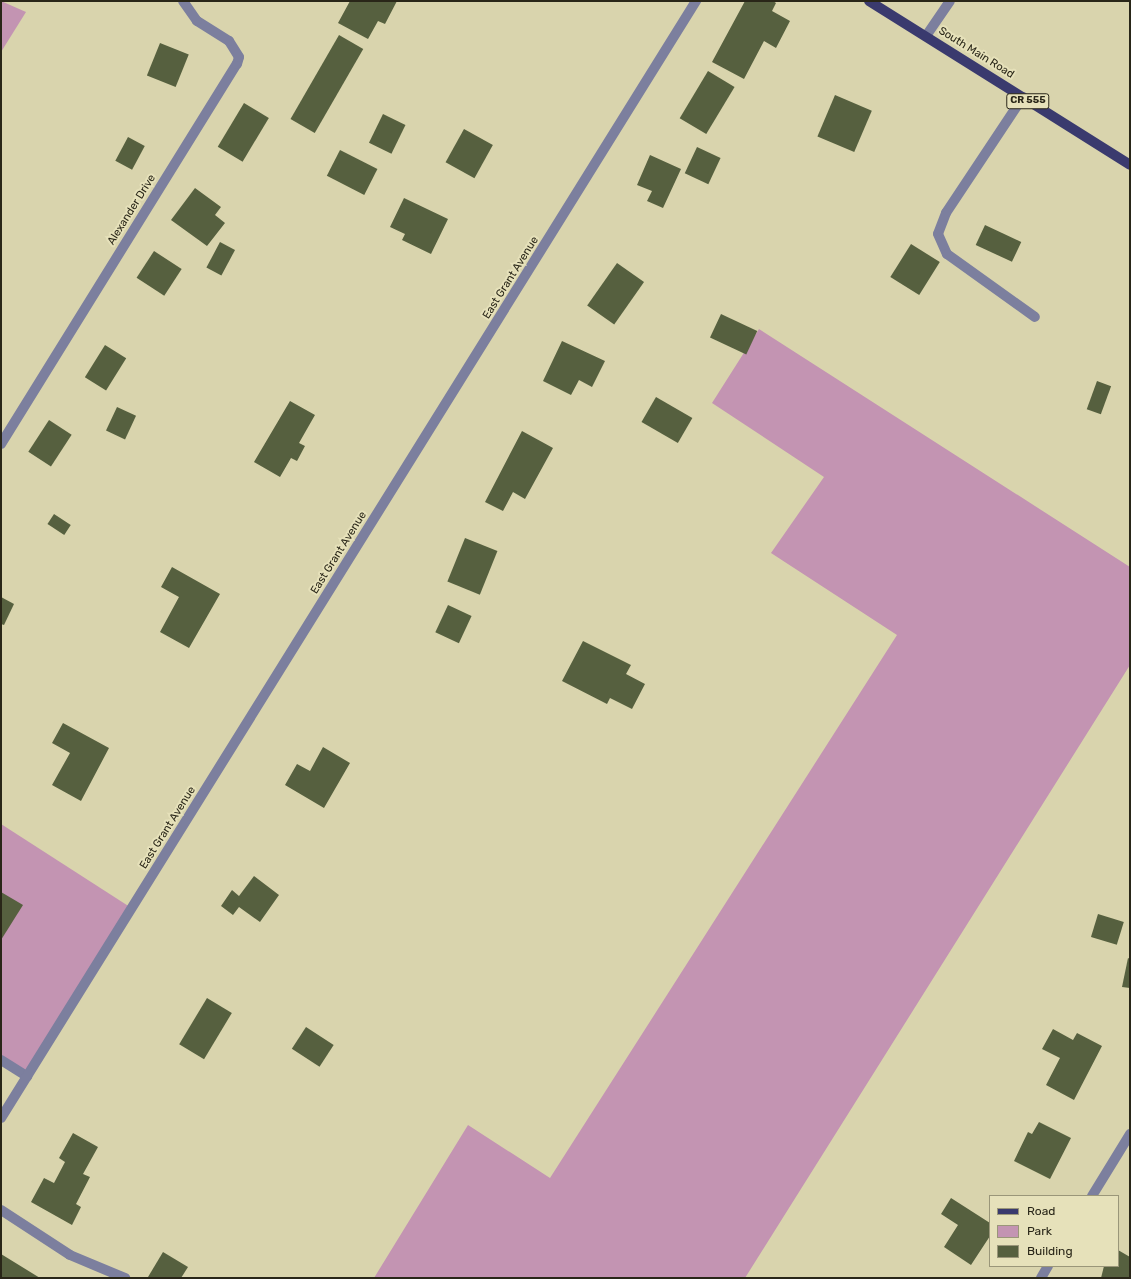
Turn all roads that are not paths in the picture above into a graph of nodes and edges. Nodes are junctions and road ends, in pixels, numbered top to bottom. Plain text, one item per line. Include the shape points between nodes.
1 (183, 1) edge
2 (696, 1) edge
3 (869, 1) edge
4 (950, 1) edge
5 (926, 36) junction
6 (1023, 97) junction
7 (1130, 165) edge
8 (1035, 317) dead end
9 (1, 444) edge
10 (1, 1060) edge
11 (27, 1076) junction
12 (1, 1118) edge
13 (1130, 1134) edge
14 (1093, 1195) edge
15 (1, 1210) edge
16 (1047, 1267) edge
17 (125, 1278) edge
18 (1041, 1278) edge

1 - 9 street, Alexander Drive via 197,21 229,41 239,57 237,64
2 - 11 street, East Grant Avenue
3 - 5 main road, South Main Road / CR 555
4 - 5 street
5 - 6 main road, South Main Road / CR 555
6 - 7 main road, South Main Road / CR 555
6 - 8 street via 946,213 938,234 947,254
10 - 11 street
11 - 12 street, East Grant Avenue
13 - 14 street
15 - 17 street via 70,1255
16 - 18 street

